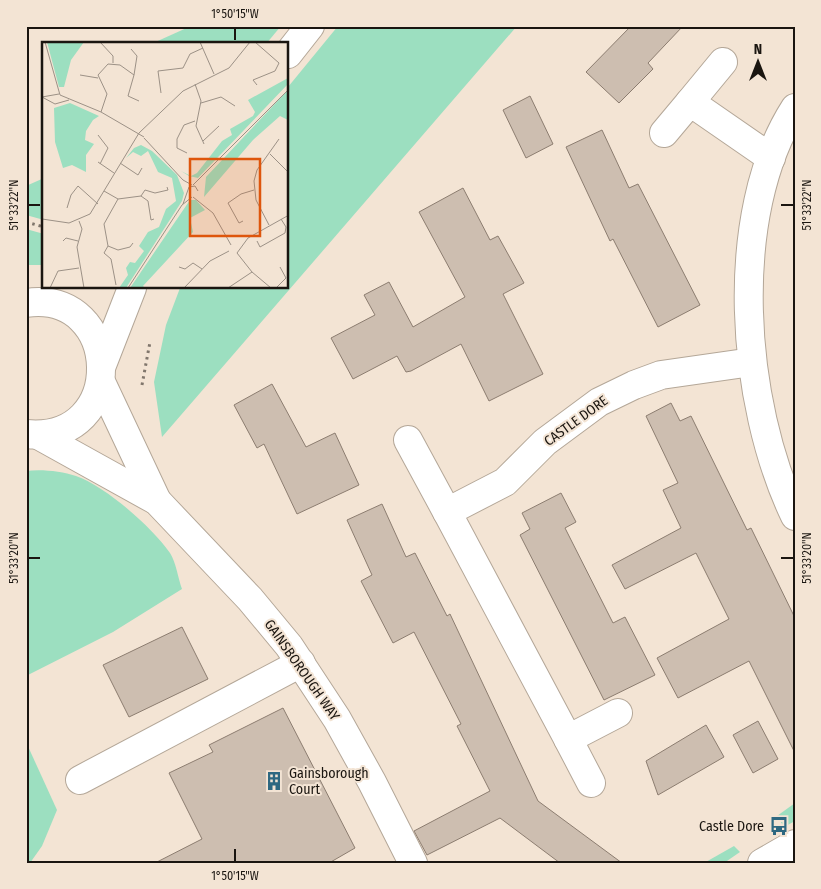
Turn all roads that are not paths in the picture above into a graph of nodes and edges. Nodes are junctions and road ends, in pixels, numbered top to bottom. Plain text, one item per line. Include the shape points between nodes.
1 (310, 26) edge
2 (289, 53) edge
3 (723, 62) dead end
4 (690, 102) junction
5 (795, 108) edge
6 (664, 133) dead end
7 (771, 158) junction
8 (132, 289) edge
9 (36, 299) edge
10 (752, 362) junction
11 (102, 374) junction
12 (30, 435) edge
13 (408, 440) dead end
14 (157, 501) junction
15 (447, 512) junction
16 (795, 516) edge
17 (301, 663) junction
18 (618, 713) dead end
19 (568, 739) junction
20 (80, 780) dead end
21 (591, 784) dead end
22 (795, 844) edge
23 (413, 863) edge
24 (762, 863) edge

1 - 2 street
3 - 4 street
4 - 6 street
4 - 7 street
5 - 7 street via 784,125
7 - 10 street via 756,212 750,252
8 - 11 street
9 - 11 street, GAINSBOROUGH WAY via 68,311 86,325 98,343
10 - 15 street, CASTLE DORE via 662,376 599,402 545,442 505,482
10 - 16 street via 767,445
11 - 12 street via 93,403 80,419 61,430
11 - 14 street, GAINSBOROUGH WAY
12 - 14 street, GAINSBOROUGH WAY
13 - 15 street
14 - 17 street, GAINSBOROUGH WAY via 250,598
15 - 19 street
17 - 20 street
17 - 23 street, GAINSBOROUGH WAY via 357,752
18 - 19 street
19 - 21 street
22 - 24 street

